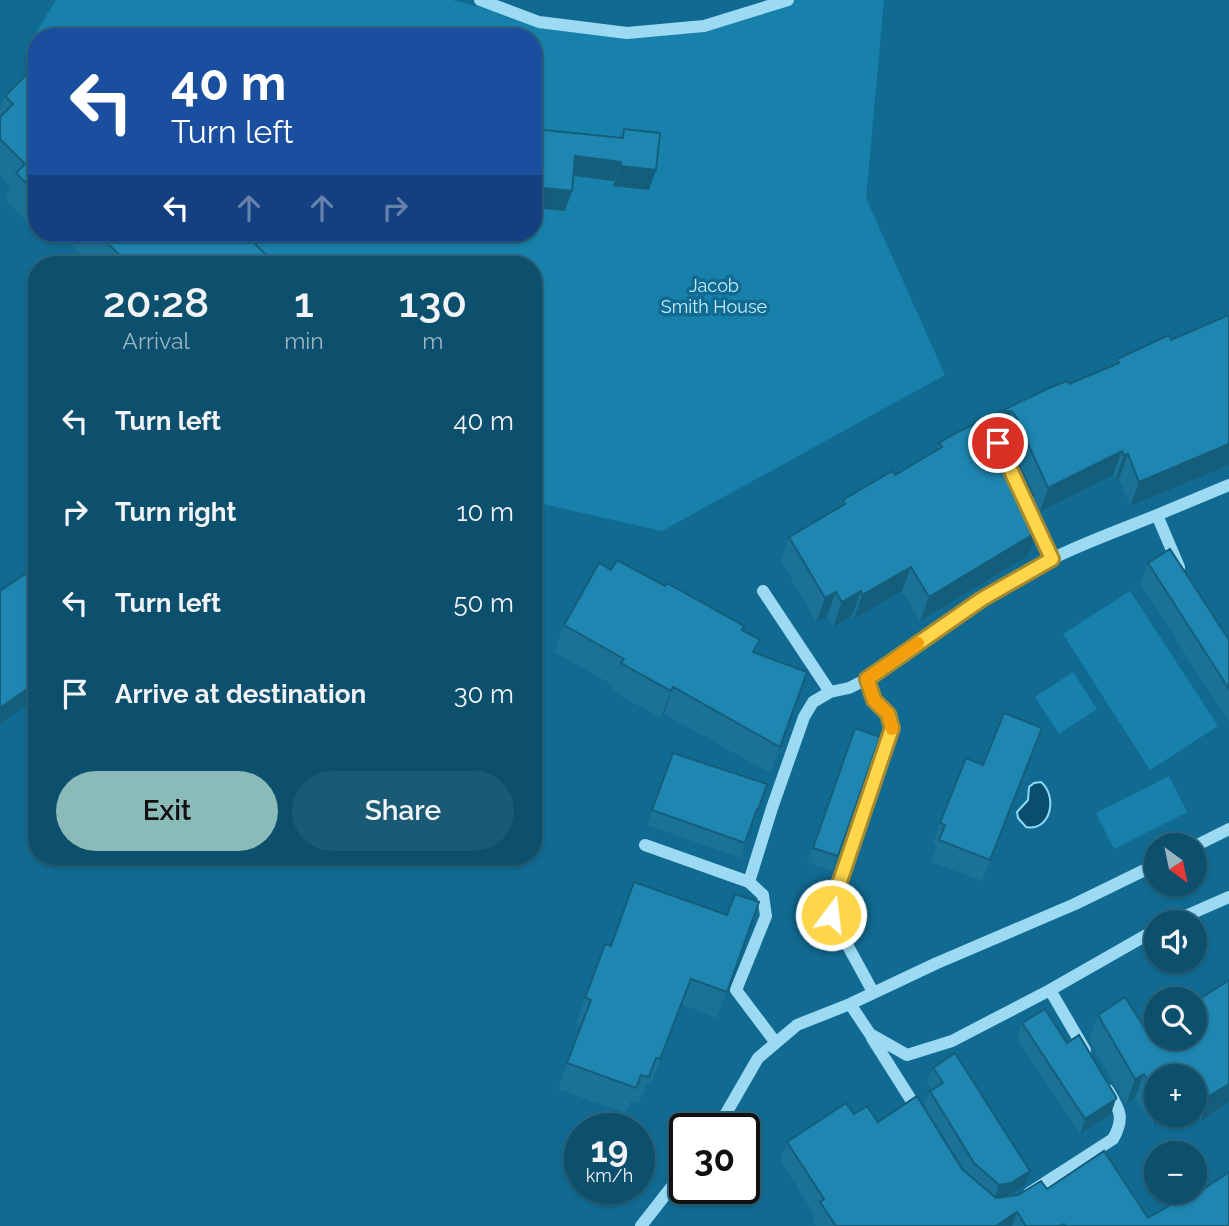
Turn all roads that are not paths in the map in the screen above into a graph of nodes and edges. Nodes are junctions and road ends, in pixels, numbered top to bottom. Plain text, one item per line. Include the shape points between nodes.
1 (480, 0) edge
2 (788, 0) edge
3 (1229, 485) edge
4 (1020, 489) edge
5 (1157, 515) junction
6 (1052, 559) junction
7 (1184, 578) edge
8 (763, 591) dead end
9 (867, 679) junction
10 (830, 692) junction
11 (1229, 829) edge
12 (1208, 840) edge
13 (645, 845) dead end
14 (1144, 870) edge
15 (749, 882) junction
16 (1229, 897) edge
17 (1199, 910) edge
18 (1144, 936) edge
19 (1050, 990) junction
20 (873, 992) junction
21 (850, 1003) junction
22 (870, 1034) junction
23 (776, 1043) junction
24 (1091, 1061) edge
25 (1098, 1073) edge
26 (726, 1113) edge
27 (927, 1126) edge
28 (669, 1190) edge
29 (1020, 1199) edge
30 (641, 1226) edge

1 - 2 street via 539,22 627,33 704,26
3 - 5 street
4 - 6 street
5 - 6 street
5 - 7 street
6 - 9 street via 982,599
8 - 10 street
9 - 10 street
9 - 20 street via 892,728 831,915
10 - 15 street via 813,702 804,717
11 - 12 street
13 - 15 street
14 - 20 street
15 - 23 street via 763,894 766,916 736,990
16 - 17 street
18 - 19 street
19 - 22 street via 952,1041 907,1055
19 - 24 street
20 - 21 street
21 - 22 street
21 - 23 street via 797,1025
22 - 27 street
23 - 26 street via 758,1058
25 - 29 street via 1119,1109 1121,1125 1113,1139
28 - 30 street

